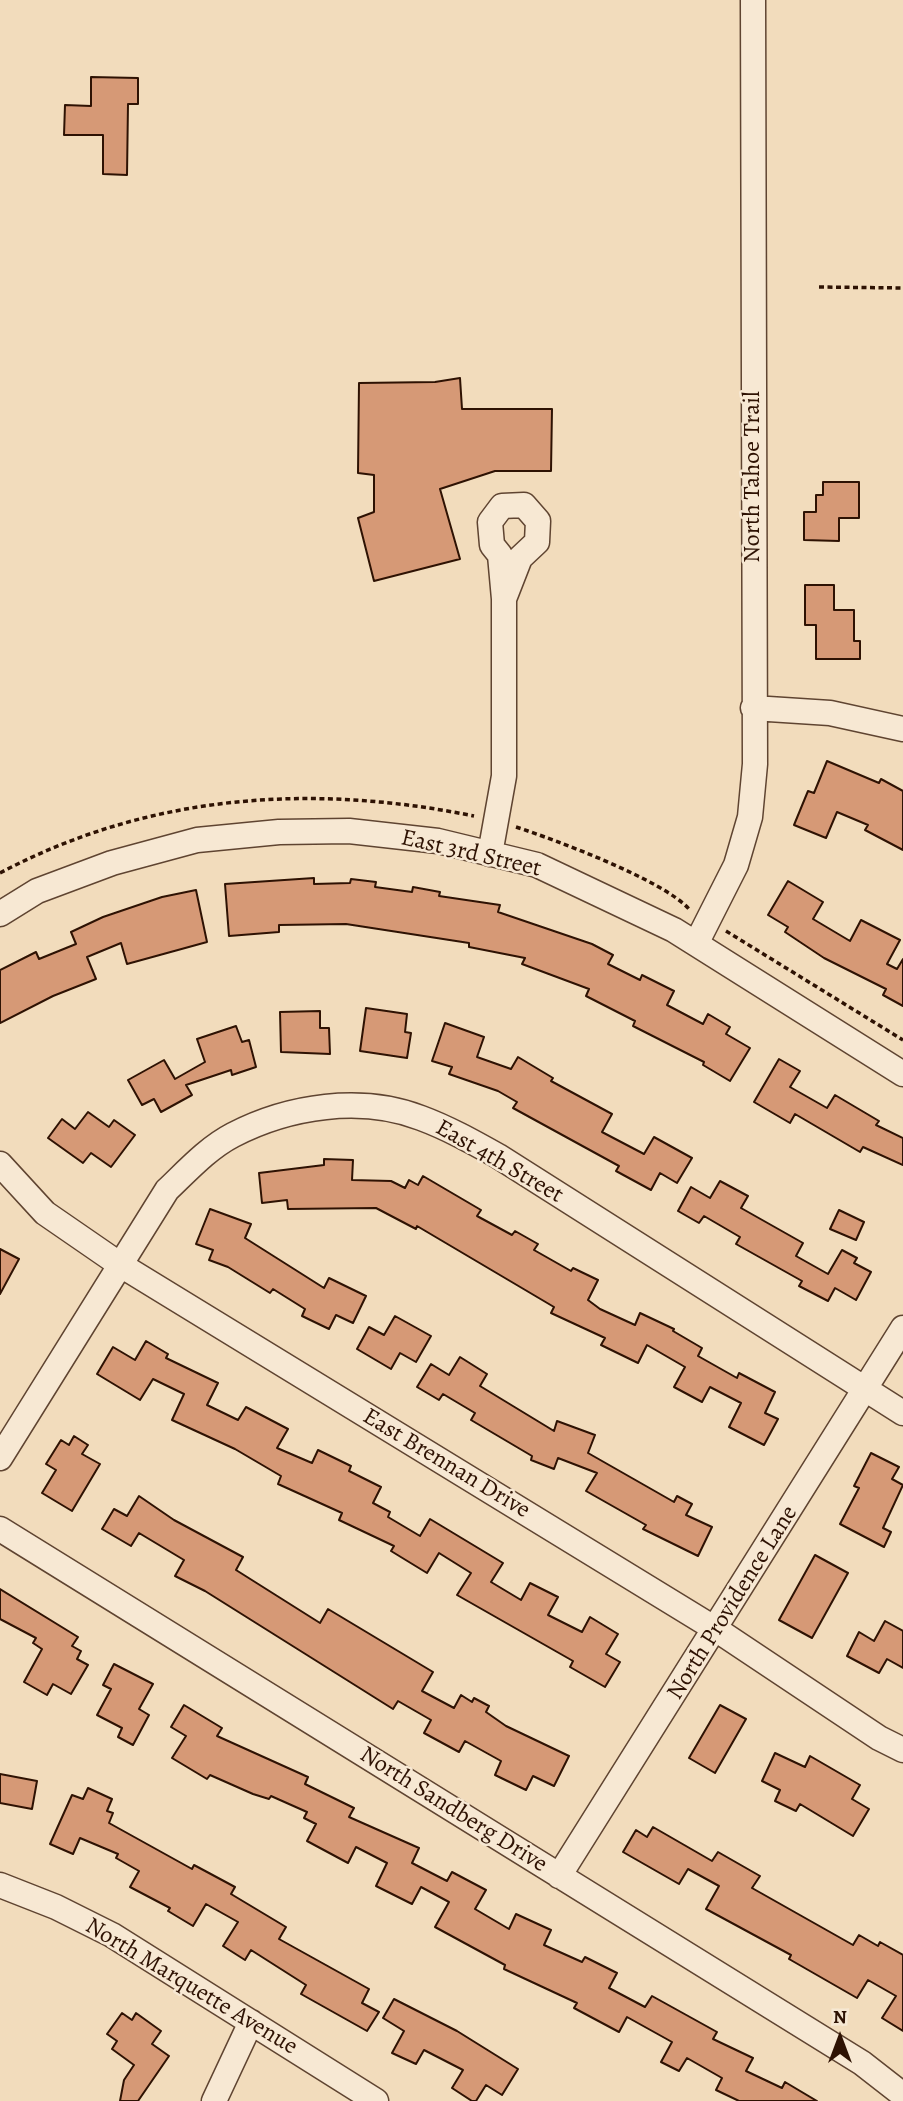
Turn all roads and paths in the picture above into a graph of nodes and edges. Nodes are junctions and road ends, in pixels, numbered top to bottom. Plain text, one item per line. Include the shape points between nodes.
1 (753, 0) edge
2 (819, 287) dead end
3 (903, 288) edge
4 (504, 599) dead end
5 (753, 708) junction
6 (903, 729) edge
7 (496, 821) junction
8 (491, 854) junction
9 (690, 910) dead end
10 (0, 914) edge
11 (722, 930) dead end
12 (697, 942) junction
13 (903, 1040) edge
14 (903, 1074) edge
15 (0, 1164) edge
16 (118, 1264) junction
17 (903, 1328) edge
18 (866, 1391) junction
19 (903, 1413) edge
20 (0, 1458) edge
21 (0, 1529) edge
22 (716, 1630) junction
23 (903, 1750) edge
24 (559, 1876) junction
25 (0, 1885) edge
26 (251, 2022) junction
27 (903, 2095) edge
28 (214, 2101) edge
29 (376, 2101) edge

1 - 5 street, North Tahoe Trail
2 - 3 path
4 - 7 street via 504,776
5 - 6 street via 830,713
5 - 12 street, North Tahoe Trail via 755,764 750,817 736,865
7 - 8 street
7 - 9 path via 569,845 667,892
8 - 10 street, East 3rd Street via 438,841 349,831 197,840 112,863 37,891
8 - 12 street, East 3rd Street via 537,865
11 - 13 path
12 - 14 street, East 3rd Street
15 - 16 street, East Brennan Drive via 45,1213
16 - 18 street, East 4th Street via 167,1190 200,1158 232,1136 286,1113 379,1107 419,1117 498,1156
16 - 20 street, East 4th Street
16 - 22 street, East Brennan Drive
17 - 18 street, North Providence Lane
18 - 19 street, East 4th Street
18 - 22 street, North Providence Lane
21 - 24 street, North Sandberg Drive
22 - 23 street, East Brennan Drive
22 - 24 street, North Providence Lane
24 - 27 street, North Sandberg Drive via 862,2063
25 - 26 street, North Marquette Avenue via 112,1935
26 - 28 street
26 - 29 street, North Marquette Avenue

